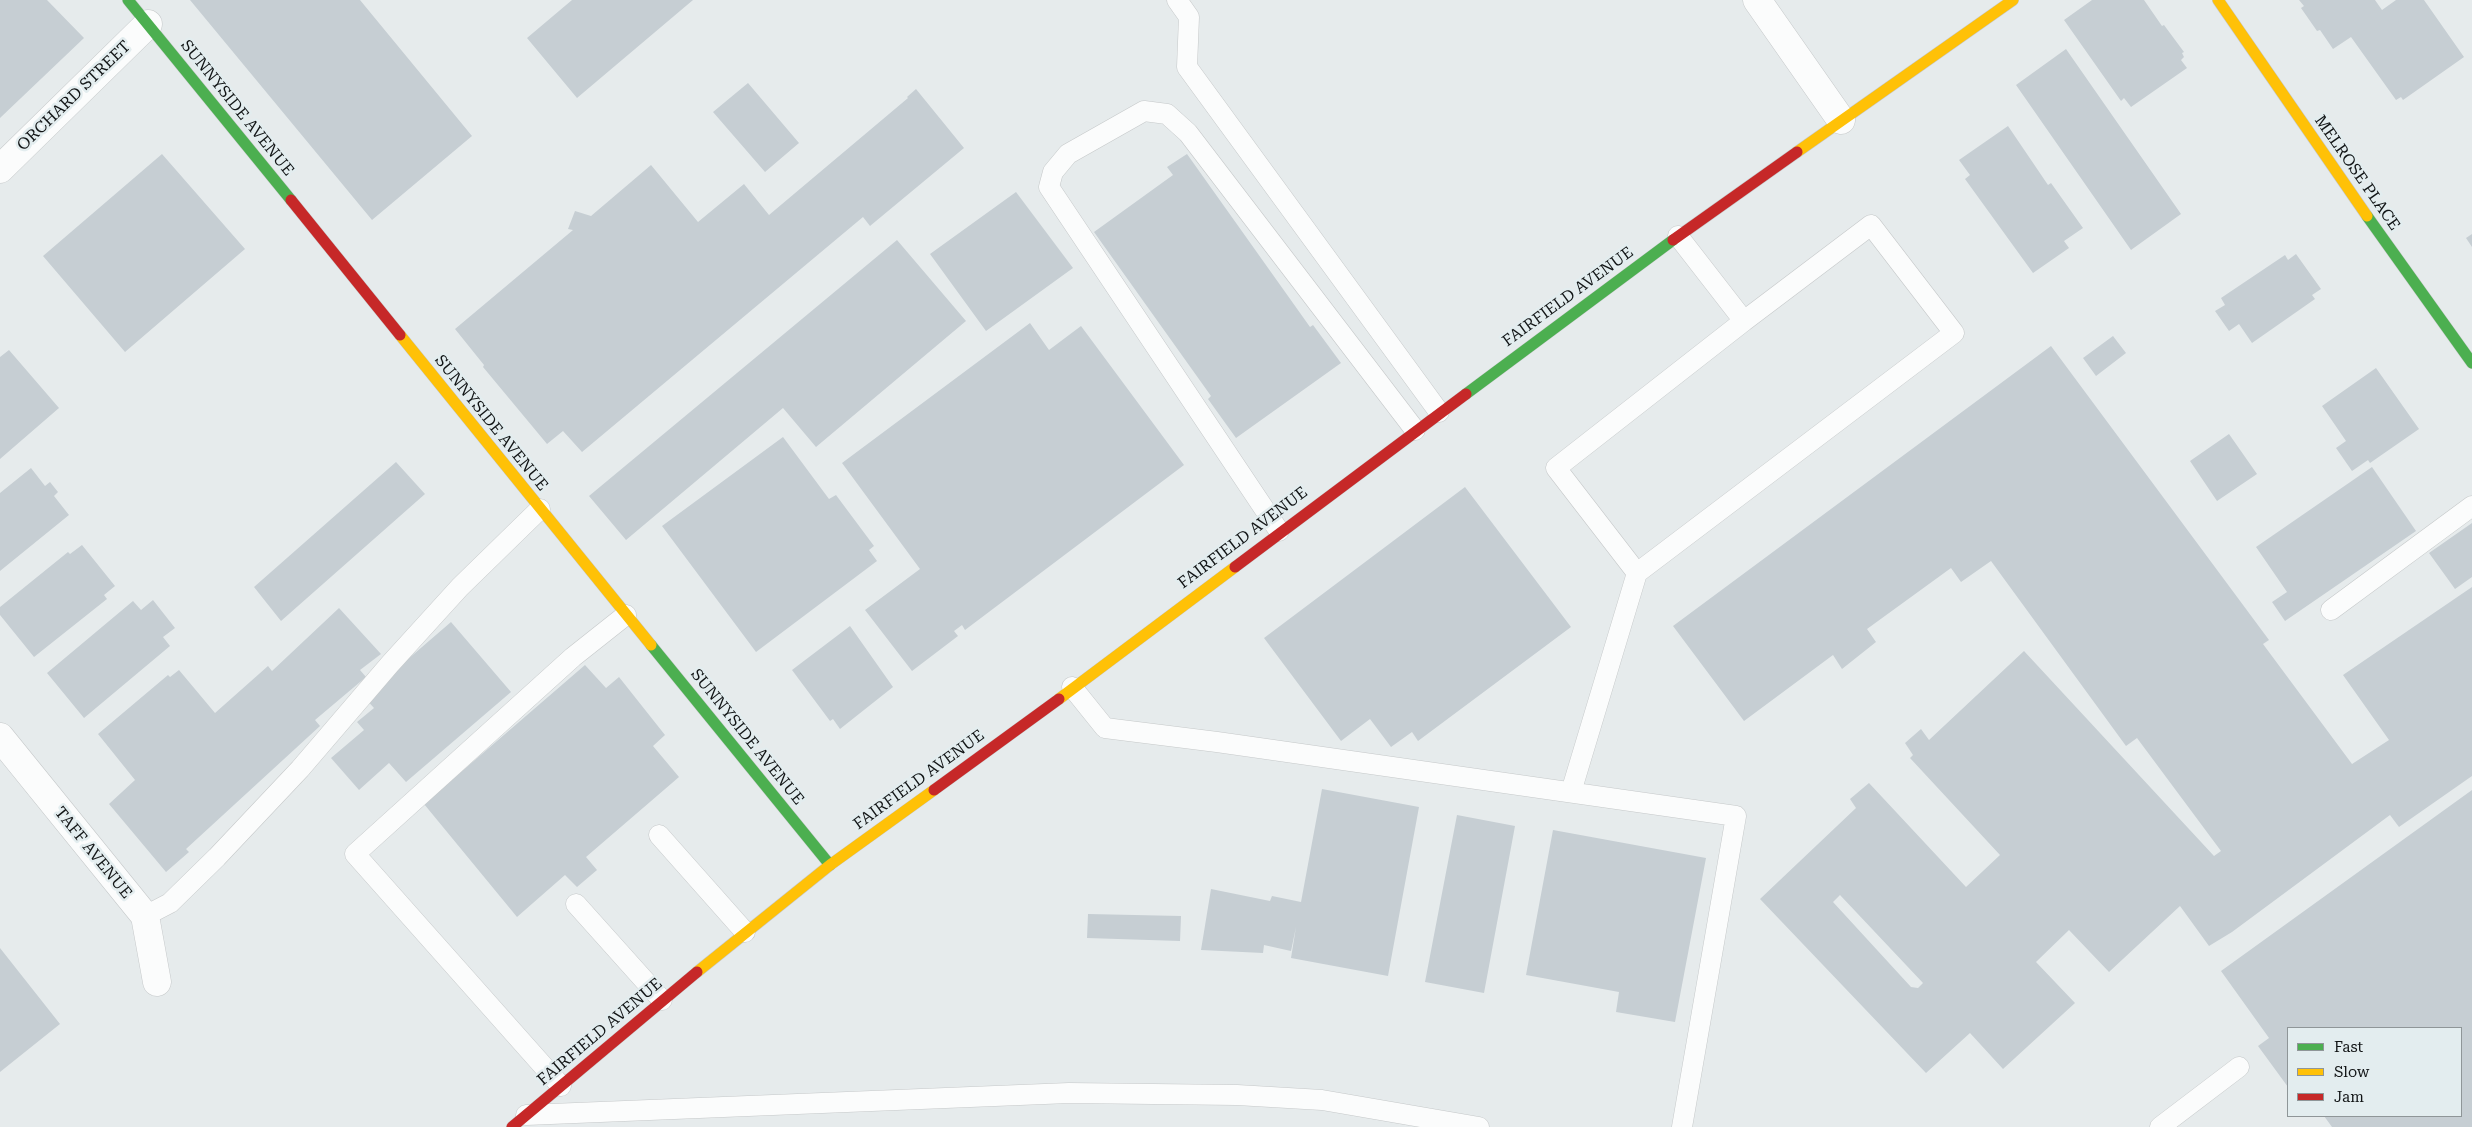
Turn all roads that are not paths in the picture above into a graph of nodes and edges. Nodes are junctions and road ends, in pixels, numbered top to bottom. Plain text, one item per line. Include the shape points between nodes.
1 (128, 0) edge
2 (1177, 0) edge
3 (1758, 0) edge
4 (2013, 0) edge
5 (2218, 0) edge
6 (148, 24) junction
7 (1841, 120) junction
8 (0, 169) edge
9 (1678, 236) junction
10 (1744, 321) junction
11 (2472, 363) edge
12 (1439, 412) junction
13 (1415, 430) junction
14 (2472, 506) edge
15 (540, 509) junction
16 (1279, 531) junction
17 (1637, 573) junction
18 (2331, 610) dead end
19 (626, 615) junction
20 (1072, 687) junction
21 (0, 737) edge
22 (1571, 792) junction
23 (659, 835) dead end
24 (830, 865) junction
25 (576, 904) dead end
26 (145, 916) junction
27 (745, 932) junction
28 (157, 982) dead end
29 (662, 1000) junction
30 (2239, 1067) dead end
31 (561, 1086) junction
32 (519, 1121) edge
33 (1480, 1127) edge
34 (1682, 1127) edge
35 (2160, 1127) edge

1 - 6 street, SUNNYSIDE AVENUE
2 - 12 lane via 1189,17 1187,68
3 - 7 street
4 - 7 street, FAIRFIELD AVENUE
5 - 11 street, MELROSE PLACE
6 - 8 street, ORCHARD STREET
6 - 15 street, SUNNYSIDE AVENUE
7 - 9 street, FAIRFIELD AVENUE
9 - 10 lane
9 - 12 street, FAIRFIELD AVENUE
10 - 17 lane via 1556,468
10 - 17 lane via 1871,225 1954,333
12 - 13 street, FAIRFIELD AVENUE
13 - 16 street, FAIRFIELD AVENUE
13 - 16 lane via 1188,133 1167,114 1144,111 1068,154 1053,172 1049,187
14 - 18 lane
15 - 19 street, SUNNYSIDE AVENUE
15 - 26 lane via 460,587 218,857 170,903
16 - 20 street, FAIRFIELD AVENUE
17 - 22 lane
19 - 24 street, SUNNYSIDE AVENUE
19 - 31 lane via 573,657 355,854
20 - 22 lane via 1105,728
20 - 24 street, FAIRFIELD AVENUE
21 - 26 street, TAFF AVENUE
22 - 34 lane via 1736,816
23 - 27 lane
24 - 27 street, FAIRFIELD AVENUE
25 - 29 lane
26 - 28 street, TAFF AVENUE
27 - 29 street, FAIRFIELD AVENUE
29 - 31 street, FAIRFIELD AVENUE
30 - 35 lane
31 - 32 street, FAIRFIELD AVENUE
32 - 33 lane via 1069,1092 1322,1100

